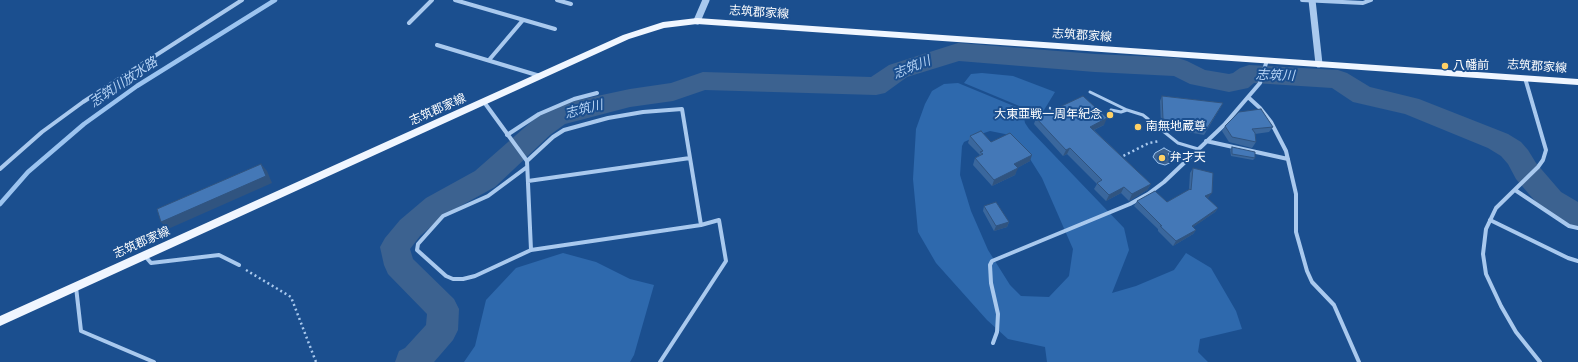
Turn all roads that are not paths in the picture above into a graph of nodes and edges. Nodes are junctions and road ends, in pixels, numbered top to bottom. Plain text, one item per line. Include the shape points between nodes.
1 (242, 0) edge
2 (432, 0) edge
3 (455, 0) edge
4 (557, 0) edge
5 (706, 0) edge
6 (1302, 0) edge
7 (1371, 0) edge
8 (1312, 1) edge
9 (572, 4) dead end
10 (523, 20) junction
11 (697, 21) junction
12 (408, 23) dead end
13 (556, 29) dead end
14 (437, 45) dead end
15 (488, 60) junction
16 (1266, 64) junction
17 (1319, 64) junction
18 (541, 76) junction
19 (1525, 78) junction
20 (1578, 82) edge
21 (1090, 92) dead end
22 (597, 93) dead end
23 (1248, 97) junction
24 (484, 102) junction
25 (1111, 110) dead end
26 (1127, 110) junction
27 (507, 135) junction
28 (1206, 141) junction
29 (1198, 149) junction
30 (690, 158) junction
31 (1288, 159) junction
32 (527, 161) junction
33 (527, 167) junction
34 (0, 169) edge
35 (528, 181) junction
36 (1515, 190) junction
37 (1490, 220) junction
38 (701, 225) junction
39 (1578, 228) edge
40 (530, 250) junction
41 (144, 255) junction
42 (1578, 261) edge
43 (238, 265) road end
44 (76, 286) junction
45 (0, 321) edge
46 (992, 343) dead end
47 (154, 362) edge
48 (660, 362) edge
49 (1359, 362) edge
50 (1540, 362) edge

1 - 34 street via 82,102 42,132
2 - 12 street
3 - 10 street
4 - 9 street
5 - 11 street
6 - 8 street
7 - 8 street via 1363,3
8 - 17 street
10 - 13 street
10 - 15 street
11 - 16 main road, 志筑郡家線
11 - 18 main road, 志筑郡家線 via 648,29
14 - 15 street
15 - 18 street
16 - 17 main road, 志筑郡家線
16 - 23 street via 1260,83
17 - 19 main road, 志筑郡家線
18 - 24 main road, 志筑郡家線
19 - 20 main road, 志筑郡家線
19 - 36 street via 1546,150 1538,168
21 - 26 lane
22 - 27 street via 574,99 539,114
23 - 28 street
23 - 31 street via 1271,122
24 - 27 street
24 - 41 main road, 志筑郡家線
25 - 26 lane
26 - 29 lane via 1147,117 1178,143
27 - 32 street
28 - 29 street
28 - 31 street
29 - 46 street via 1164,182 1130,204 992,261 991,283 998,314 997,332
30 - 32 street via 682,109 608,118 564,130
30 - 35 street
30 - 38 street
31 - 49 street via 1296,194 1296,232 1307,271 1312,282 1334,305
32 - 33 street
33 - 35 street
33 - 40 street via 488,196 443,216 418,244 417,250 446,276 463,279 475,276
35 - 40 street
36 - 37 street via 1496,208
36 - 39 street via 1569,226
37 - 42 street
37 - 50 street via 1486,229 1483,254 1486,274 1516,332
38 - 40 street
38 - 48 street via 719,220 726,261
41 - 43 street via 151,263 219,255
41 - 44 main road, 志筑郡家線
44 - 45 main road, 志筑郡家線
44 - 47 street via 81,331

